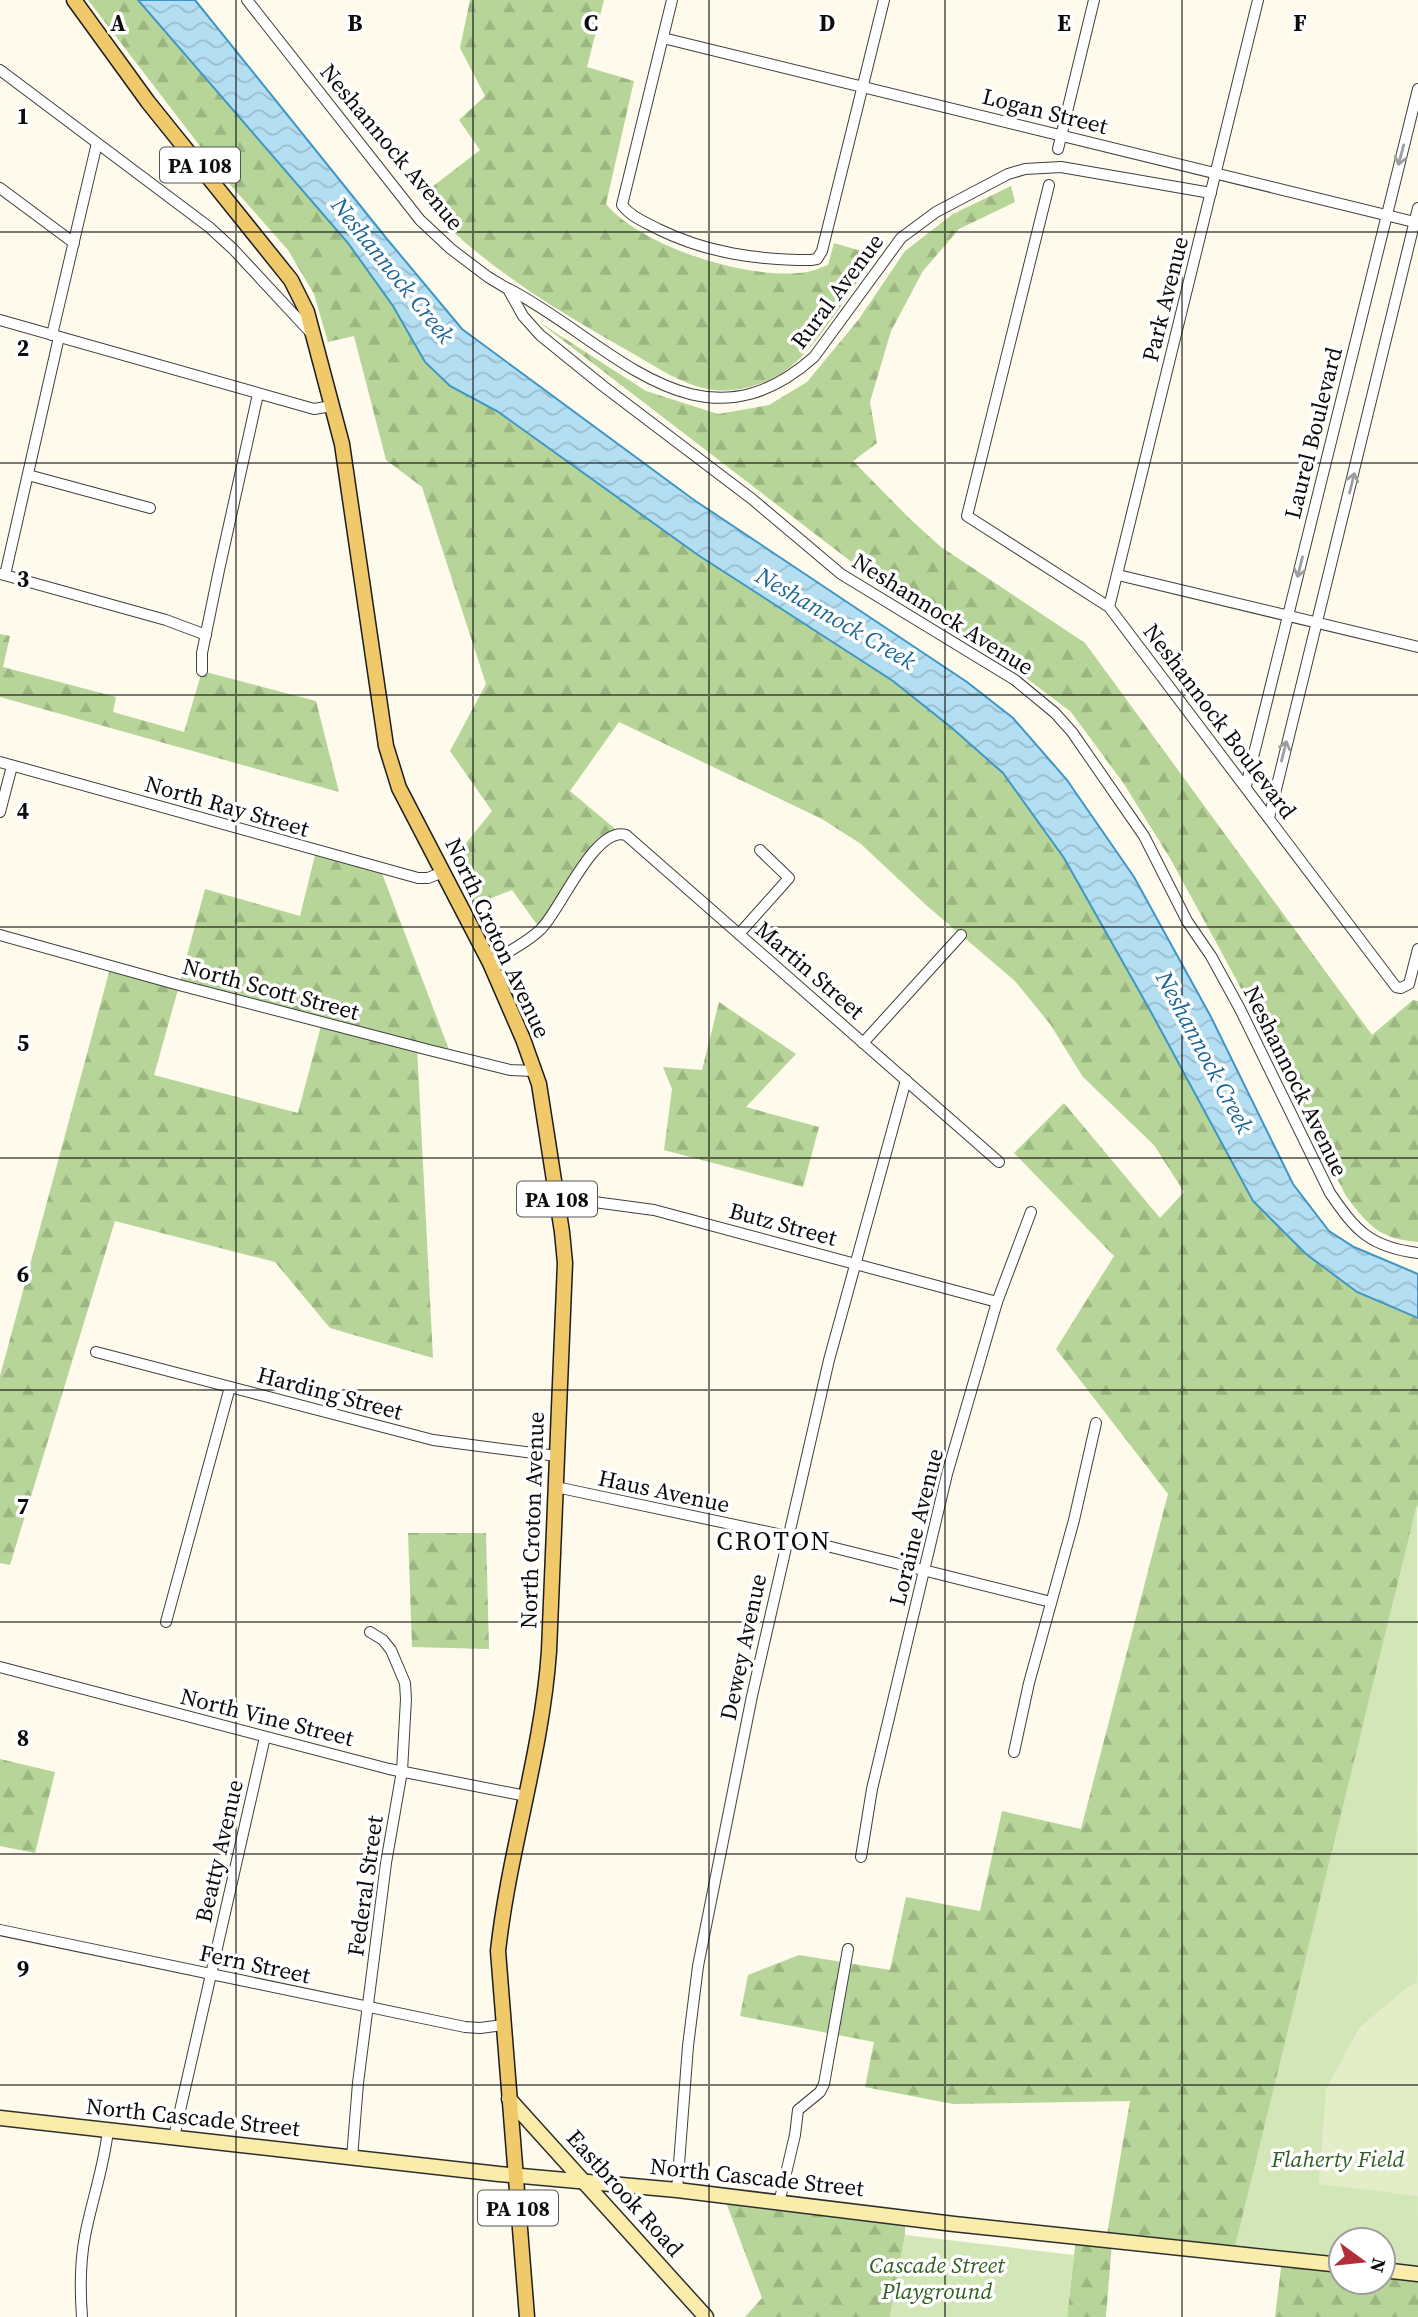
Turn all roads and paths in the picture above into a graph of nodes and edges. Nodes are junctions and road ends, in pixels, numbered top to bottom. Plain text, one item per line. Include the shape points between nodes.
1 (74, 0) edge
2 (247, 0) edge
3 (672, 0) edge
4 (884, 0) edge
5 (1094, 0) edge
6 (1258, 0) edge
7 (663, 38) junction
8 (0, 70) edge
9 (863, 87) junction
10 (1418, 89) edge
11 (1061, 134) junction
12 (97, 142) junction
13 (1058, 149) dead end
14 (1216, 173) junction
15 (1049, 185) dead end
16 (0, 188) edge
17 (1211, 193) junction
18 (1418, 208) edge
19 (1386, 215) junction
20 (1416, 222) edge
21 (74, 243) junction
22 (508, 289) junction
23 (0, 320) edge
24 (56, 336) junction
25 (313, 336) junction
26 (258, 394) junction
27 (332, 406) junction
28 (28, 475) junction
29 (150, 508) dead end
30 (2, 575) edge
31 (1118, 575) junction
32 (1110, 607) junction
33 (1289, 616) junction
34 (1317, 623) junction
35 (206, 635) junction
36 (1418, 647) edge
37 (202, 671) dead end
38 (0, 762) edge
39 (12, 766) junction
40 (1246, 786) junction
41 (0, 812) edge
42 (1269, 818) junction
43 (760, 850) dead end
44 (443, 872) junction
45 (739, 934) junction
46 (0, 935) edge
47 (961, 935) dead end
48 (1418, 949) edge
49 (490, 963) junction
50 (863, 1043) junction
51 (534, 1072) junction
52 (906, 1080) junction
53 (999, 1162) dead end
54 (557, 1197) junction
55 (1031, 1212) dead end
56 (1418, 1253) edge
57 (856, 1263) junction
58 (997, 1302) junction
59 (96, 1352) dead end
60 (230, 1387) junction
61 (1096, 1423) dead end
62 (557, 1456) junction
63 (556, 1487) junction
64 (787, 1536) junction
65 (925, 1570) junction
66 (1051, 1602) junction
67 (166, 1622) dead end
68 (370, 1632) dead end
69 (0, 1667) edge
70 (265, 1737) junction
71 (1014, 1752) dead end
72 (402, 1771) junction
73 (526, 1796) junction
74 (861, 1857) dead end
75 (0, 1930) edge
76 (848, 1949) dead end
77 (211, 1974) junction
78 (368, 2008) junction
79 (503, 2025) junction
80 (509, 2099) junction
81 (0, 2118) edge
82 (108, 2130) junction
83 (174, 2137) junction
84 (352, 2158) junction
85 (516, 2175) junction
86 (585, 2182) junction
87 (677, 2190) junction
88 (779, 2203) junction
89 (1327, 2264) edge
90 (1397, 2272) edge
91 (1418, 2274) edge
92 (82, 2317) edge
93 (527, 2317) edge
94 (706, 2317) edge

1 - 25 main road, North Croton Avenue / PA 108 via 148,102 291,279
2 - 22 street, Neshannock Avenue via 421,220 451,249
3 - 7 street
4 - 9 street
5 - 11 street
6 - 14 street, Park Avenue
7 - 9 street, Logan Street
7 - 9 street via 622,205 636,218 694,244 744,257 818,257
8 - 12 street
9 - 11 street, Logan Street
10 -> 19 street, Laurel Boulevard
11 - 13 street
11 - 14 street, Logan Street
12 - 21 street
12 - 25 street via 218,234
14 - 17 street, Park Avenue
14 - 19 street, Logan Street
15 - 32 street, Neshannock Boulevard via 967,516
16 - 21 street
17 - 22 street, Rural Avenue via 1061,167 1008,174 918,224 891,249 814,357 780,383 745,395 705,397 660,384
17 - 31 street, Park Avenue
18 - 20 street
19 - 20 street, Logan Street
19 -> 33 street, Laurel Boulevard
34 -> 20 street
21 - 24 street
22 - 56 street, Neshannock Avenue via 540,335 752,499 847,579 1015,680 1055,713 1144,836 1187,921 1240,1009 1348,1220 1372,1241
23 - 24 street
24 - 26 street
24 - 28 street
25 - 27 main road, North Croton Avenue / PA 108
26 - 27 street via 314,409
26 - 35 street
27 - 44 main road, North Croton Avenue / PA 108 via 347,472 386,746 399,788
28 - 29 street
28 - 30 street
30 - 35 street
31 - 32 street, Park Avenue
31 - 33 street
32 - 40 street, Neshannock Boulevard
33 - 34 street
33 - 40 street, Laurel Boulevard
34 - 36 street
42 -> 34 street
35 - 37 street
38 - 39 street, North Ray Street
39 - 41 street
39 - 44 street, North Ray Street via 418,878
40 - 42 street, Neshannock Boulevard
42 - 48 street, Neshannock Boulevard via 1396,986 1409,984
43 - 45 street via 789,878
44 - 49 main road, North Croton Avenue / PA 108
45 - 49 street, Martin Street via 626,835 613,834 572,880 541,930
45 - 50 street, Martin Street
46 - 51 street, North Scott Street via 429,1050
47 - 50 street
49 - 51 main road, North Croton Avenue / PA 108
50 - 52 street, Martin Street
51 - 54 main road, North Croton Avenue / PA 108
52 - 53 street, Martin Street
52 - 57 street, Dewey Avenue
54 - 57 street, Butz Street via 654,1210
54 - 62 main road, North Croton Avenue / PA 108 via 565,1263
55 - 58 street, Loraine Avenue
57 - 58 street, Butz Street
57 - 64 street, Dewey Avenue
58 - 65 street, Loraine Avenue via 947,1474
59 - 60 street, Harding Street
60 - 62 street, Harding Street via 433,1440
60 - 67 street
61 - 66 street
62 - 63 main road, North Croton Avenue / PA 108
63 - 64 street, Haus Avenue
63 - 73 main road, North Croton Avenue / PA 108 via 548,1677
64 - 65 street, Haus Avenue
64 - 87 street, Dewey Avenue via 698,1965
65 - 66 street, Haus Avenue
65 - 74 street, Loraine Avenue via 872,1790
66 - 71 street
68 - 72 street, Federal Street via 391,1650 405,1683
69 - 70 street, North Vine Street
70 - 72 street, North Vine Street
70 - 77 street, Beatty Avenue
72 - 73 street, North Vine Street
72 - 78 street, Federal Street
73 - 79 main road, North Croton Avenue / PA 108 via 500,1930
75 - 77 street, Fern Street
76 - 88 street via 824,2084 798,2110
77 - 78 street, Fern Street
77 - 83 street, Beatty Avenue
78 - 79 street, Fern Street via 465,2027
78 - 84 street, Federal Street
79 - 80 main road, North Croton Avenue / PA 108
80 - 85 main road, North Croton Avenue / PA 108
80 - 86 street, Eastbrook Road
81 - 82 street, North Cascade Street
82 - 83 street, North Cascade Street
82 - 92 street via 81,2260
83 - 84 street, North Cascade Street
84 - 85 street, North Cascade Street
85 - 86 street, North Cascade Street
85 - 93 main road, North Croton Avenue / PA 108
86 - 87 street, North Cascade Street
86 - 94 street, Eastbrook Road
87 - 88 street, North Cascade Street
88 - 89 street, North Cascade Street
90 - 91 street

